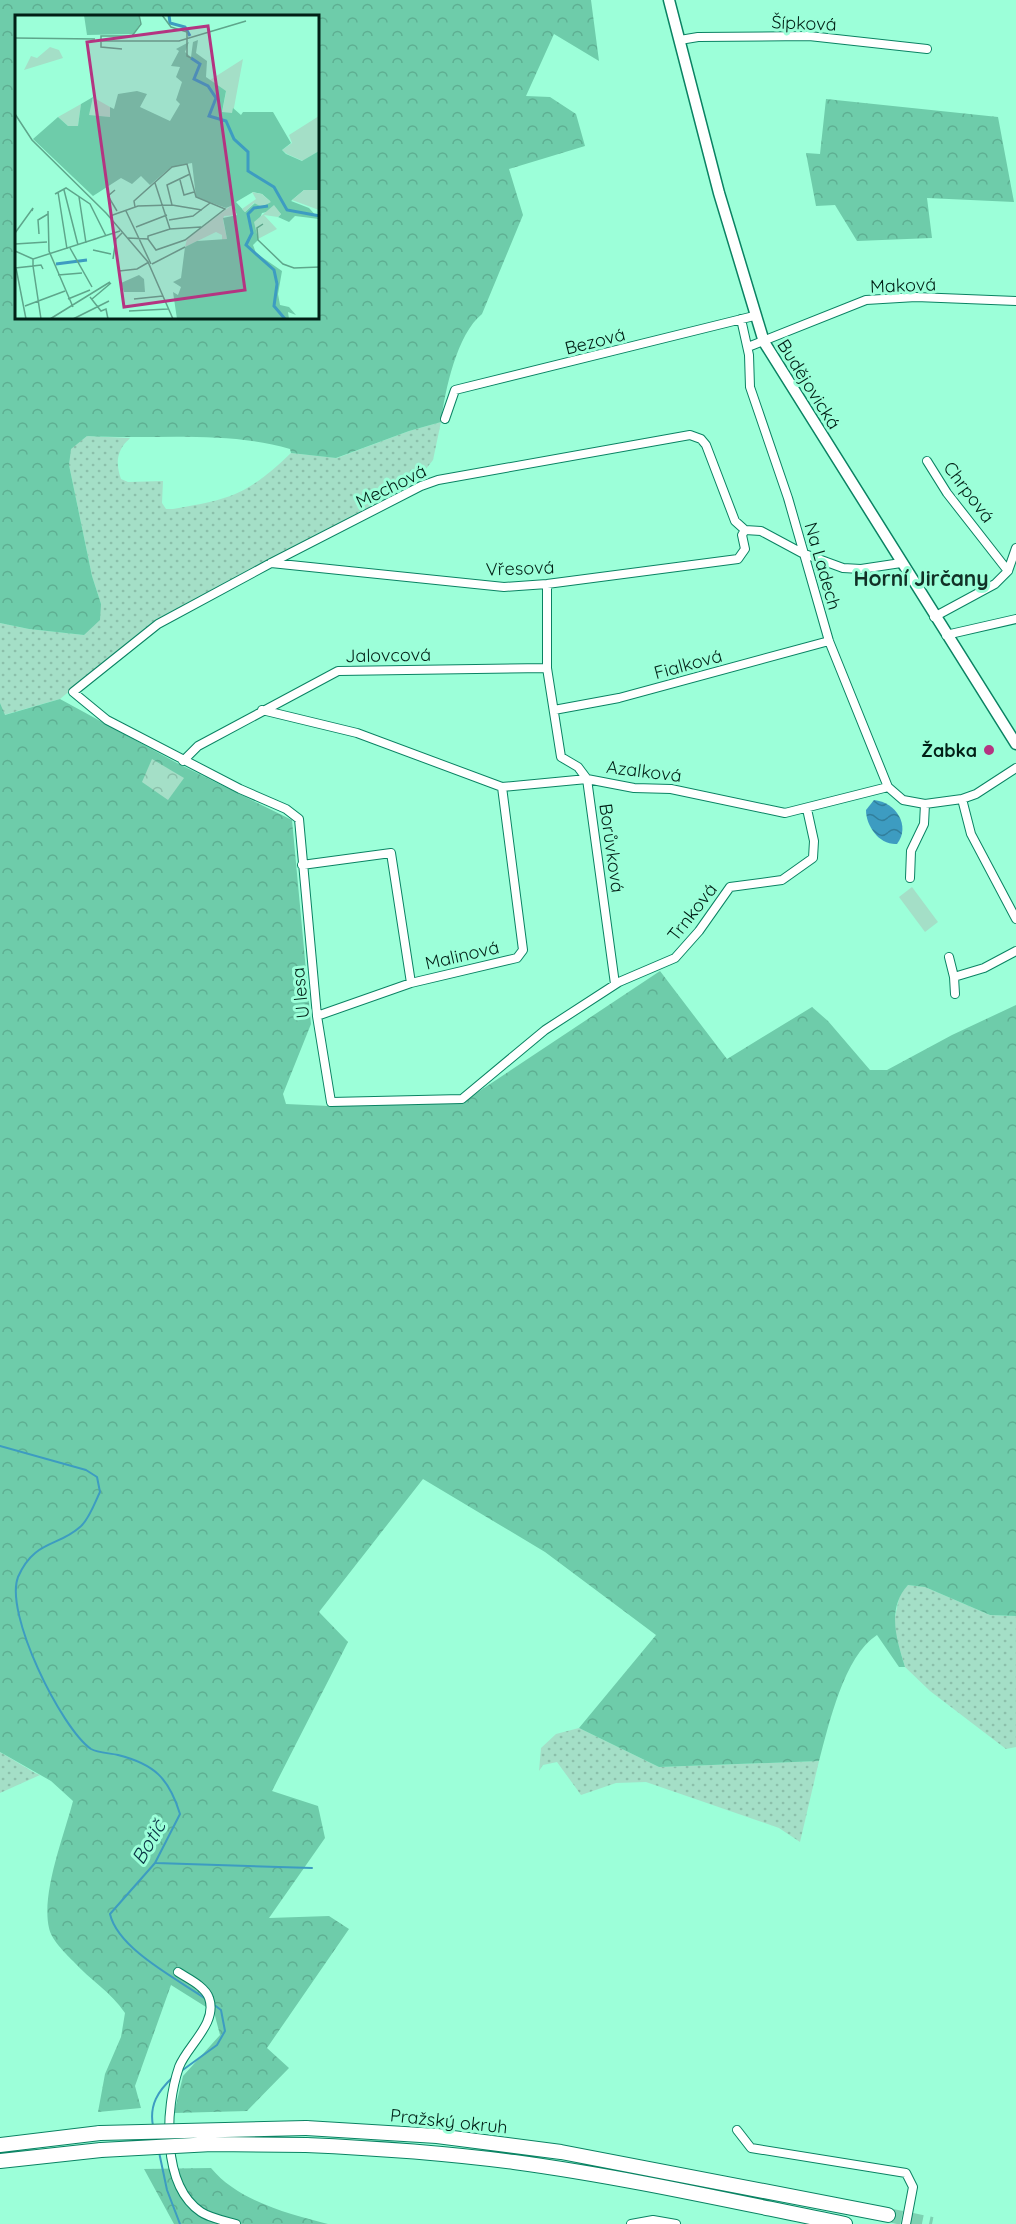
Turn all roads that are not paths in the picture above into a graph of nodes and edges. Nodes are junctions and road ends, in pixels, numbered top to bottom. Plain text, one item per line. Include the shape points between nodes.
1 (669, 0) edge
2 (680, 40) junction
3 (927, 49) dead end
4 (1016, 301) edge
5 (754, 316) junction
6 (741, 319) junction
7 (764, 342) junction
8 (748, 347) junction
9 (444, 419) dead end
10 (927, 460) dead end
11 (745, 530) junction
12 (1016, 548) edge
13 (802, 553) junction
14 (271, 563) junction
15 (901, 563) junction
16 (1008, 571) junction
17 (547, 584) junction
18 (934, 617) junction
19 (1016, 619) edge
20 (946, 635) junction
21 (829, 641) junction
22 (547, 668) junction
23 (73, 692) joint
24 (262, 710) junction
25 (554, 710) junction
26 (1016, 744) edge
27 (183, 761) junction
28 (1016, 768) edge
29 (587, 779) junction
30 (502, 787) junction
31 (888, 787) junction
32 (962, 799) junction
33 (924, 804) junction
34 (807, 809) junction
35 (302, 865) junction
36 (910, 878) dead end
37 (1016, 919) edge
38 (1016, 951) edge
39 (949, 957) dead end
40 (954, 977) junction
41 (411, 982) junction
42 (615, 984) junction
43 (955, 994) dead end
44 (317, 1016) junction
45 (178, 1972) dead end
46 (737, 2130) dead end
47 (0, 2145) edge
48 (0, 2161) edge
49 (888, 2215) tunnel mouth
50 (236, 2224) edge
51 (631, 2224) edge
52 (676, 2224) edge
53 (845, 2224) edge
54 (906, 2224) edge

1 - 2 main road, Budějovická
2 - 3 street, Šípková via 809,36
2 - 5 main road, Budějovická
4 - 7 street, Maková via 916,297 866,300
5 - 6 street
5 - 7 main road, Budějovická
6 - 8 street, Na Ladech
6 - 9 street, Bezová via 455,390
7 - 8 street
7 - 15 main road, Budějovická
8 - 13 street, Na Ladech via 750,387 788,498
10 - 16 street, Chrpová via 947,493
11 - 13 street via 761,531
11 - 14 street, Mechová via 735,521 706,445 690,435 438,480
11 - 17 street, Vřesová via 745,549 738,559
12 - 16 street
13 - 15 street via 843,568
13 - 21 street, Na Ladech
14 - 17 street, Vřesová via 504,587
14 - 23 street, Mechová via 158,624
15 - 18 main road, Budějovická
16 - 18 street via 995,584
17 - 22 street
18 - 20 main road, Budějovická
19 - 20 street
20 - 26 main road, Budějovická
21 - 25 street, Fialková via 619,698
21 - 31 street, Na Ladech
22 - 24 street, Jalovcová via 338,671
22 - 25 street
23 - 27 street, U lesa via 107,720
24 - 27 street, Jalovcová via 198,746
24 - 30 street, Azalková via 357,733
25 - 29 street via 561,757 578,766
27 - 35 street, U lesa via 286,809 299,819
28 - 32 street
29 - 30 street, Azalková
29 - 34 street, Azalková via 634,788 671,789 785,813
29 - 42 street, Borůvková
30 - 41 street, Malinová via 523,950 517,958
31 - 33 street via 903,800
31 - 34 street, Azalková
32 - 33 street
32 - 37 street via 971,834
33 - 36 street via 924,824 911,851
34 - 42 street, Trnková via 814,841 813,858 782,880 730,887 675,958
35 - 41 street via 391,853
35 - 44 street, U lesa
38 - 40 street via 984,968
39 - 40 street
40 - 43 street
41 - 44 street, Malinová
42 - 44 street, U lesa via 545,1030 462,1099 331,1102
45 - 50 street via 205,1991 210,1999 210,2012 179,2067 171,2113 169,2154 173,2174 182,2193 202,2213
46 - 54 street via 751,2148 906,2173 913,2187
47 - 49 highway, Pražský okruh, bridge via 100,2133 306,2128 437,2136 550,2151
48 - 53 highway, Pražský okruh, bridge via 212,2144 436,2153 547,2167
51 - 52 street via 653,2220

